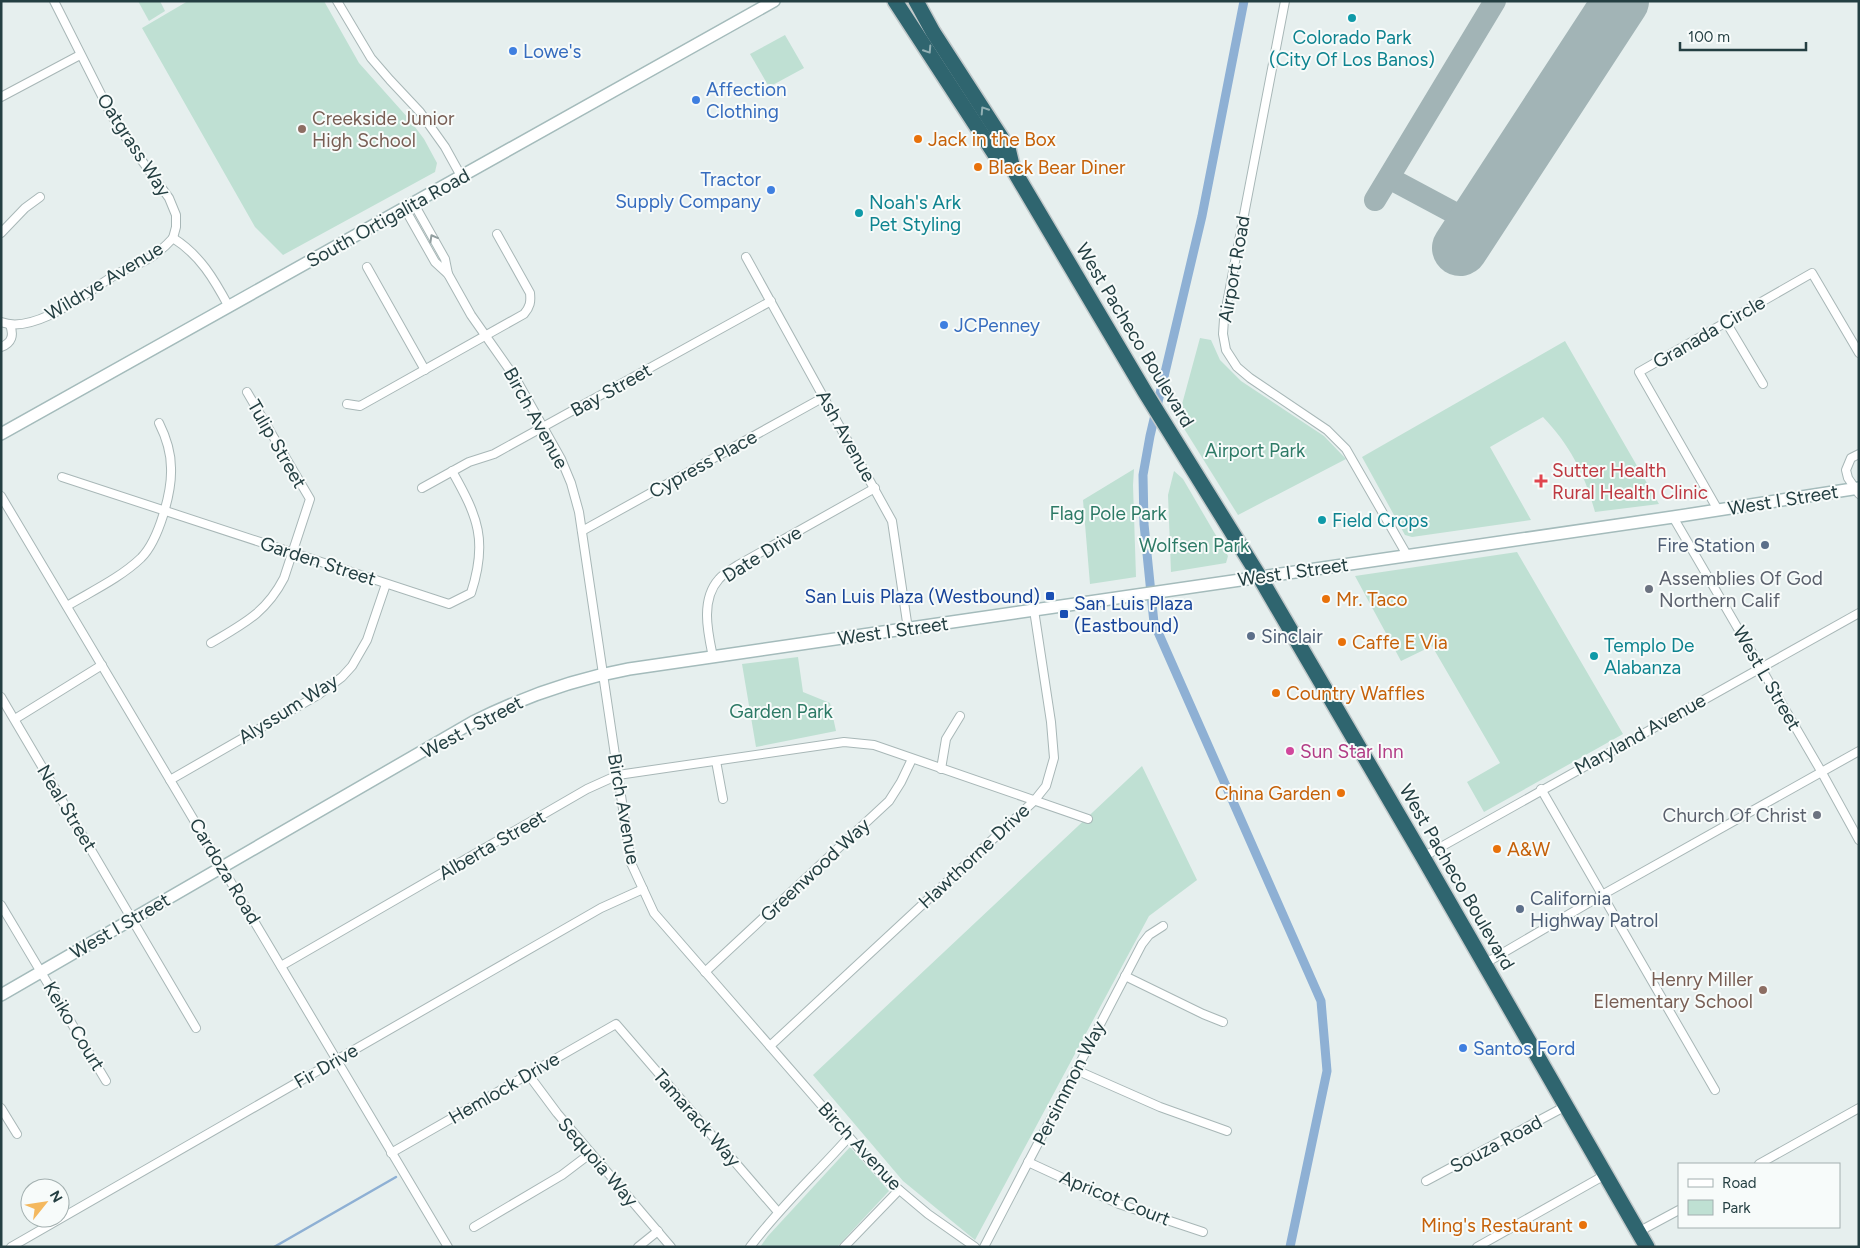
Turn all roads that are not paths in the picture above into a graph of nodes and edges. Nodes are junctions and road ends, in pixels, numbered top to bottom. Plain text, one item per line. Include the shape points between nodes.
1 (54, 1) edge
2 (337, 1) edge
3 (774, 1) edge
4 (895, 1) edge
5 (916, 1) edge
6 (1285, 1) edge
7 (80, 54) junction
8 (1, 97) edge
9 (1013, 169) junction
10 (461, 176) junction
11 (40, 197) dead end
12 (409, 206) junction
13 (1, 234) edge
14 (497, 234) dead end
15 (173, 238) junction
16 (746, 257) dead end
17 (368, 267) dead end
18 (771, 301) junction
19 (229, 307) junction
20 (1726, 322) junction
21 (5, 323) edge
22 (486, 336) junction
23 (1, 348) edge
24 (1859, 353) edge
25 (425, 370) junction
26 (1763, 384) dead end
27 (247, 392) dead end
28 (824, 397) junction
29 (347, 404) dead end
30 (159, 423) dead end
31 (543, 427) junction
32 (1, 434) edge
33 (1859, 454) edge
34 (452, 471) junction
35 (62, 477) dead end
36 (422, 488) dead end
37 (875, 488) junction
38 (1858, 490) edge
39 (1, 496) edge
40 (164, 510) junction
41 (1718, 510) junction
42 (1673, 517) junction
43 (582, 531) junction
44 (292, 552) junction
45 (1408, 555) junction
46 (1259, 576) junction
47 (386, 584) junction
48 (67, 606) junction
49 (1034, 610) junction
50 (1859, 613) edge
51 (908, 628) junction
52 (211, 643) dead end
53 (713, 657) junction
54 (102, 665) junction
55 (1760, 666) junction
56 (603, 674) junction
57 (1, 697) edge
58 (960, 716) dead end
59 (14, 719) junction
60 (1859, 751) edge
61 (912, 759) junction
62 (716, 761) junction
63 (941, 769) junction
64 (1822, 772) junction
65 (618, 774) junction
66 (170, 780) junction
67 (1541, 789) junction
68 (723, 798) dead end
69 (1034, 801) junction
70 (1088, 819) dead end
71 (1859, 840) edge
72 (1423, 857) junction
73 (222, 867) junction
74 (643, 889) junction
75 (1602, 895) junction
76 (1, 904) edge
77 (132, 919) junction
78 (1163, 926) dead end
79 (1484, 964) junction
80 (281, 966) junction
81 (41, 972) junction
82 (705, 972) junction
83 (1125, 976) junction
84 (1, 995) edge
85 (1223, 1022) dead end
86 (616, 1024) joint
87 (196, 1028) dead end
88 (770, 1046) junction
89 (336, 1061) junction
90 (1076, 1070) junction
91 (528, 1074) junction
92 (106, 1081) dead end
93 (1715, 1090) dead end
94 (1566, 1106) junction
95 (1, 1108) edge
96 (1859, 1108) edge
97 (1227, 1131) dead end
98 (16, 1134) dead end
99 (849, 1138) junction
100 (391, 1153) junction
101 (591, 1153) junction
102 (1028, 1162) junction
103 (1761, 1163) edge
104 (1605, 1175) junction
105 (1426, 1181) dead end
106 (899, 1190) junction
107 (1678, 1211) edge
108 (778, 1212) junction
109 (474, 1227) dead end
110 (658, 1230) junction
111 (1203, 1232) dead end
112 (1638, 1232) junction
113 (11, 1247) edge
114 (448, 1247) edge
115 (638, 1247) edge
116 (672, 1247) edge
117 (750, 1247) edge
118 (844, 1247) edge
119 (975, 1247) edge
120 (984, 1247) edge
121 (1477, 1247) edge
122 (1647, 1247) edge

1 - 7 street, Oatgrass Way
2 - 10 street via 371,58 420,112 446,147
3 - 10 street, South Ortigalita Road
4 -> 9 highway, West Pacheco Boulevard via 994,154
9 -> 5 highway, West Pacheco Boulevard via 1008,148
6 - 45 street, Airport Road via 1224,320 1226,350 1250,378 1327,430 1346,449
7 - 8 street
7 - 15 street, Oatgrass Way via 113,118 174,207 176,227
9 - 46 highway, West Pacheco Boulevard
10 - 12 street, South Ortigalita Road
11 - 13 street
12 - 19 street, South Ortigalita Road
12 - 22 street, Birch Avenue via 435,262 448,274
14 - 22 street via 530,293 530,304 524,314
15 - 19 street via 202,262
15 - 21 street, Wildrye Avenue via 152,257 95,287 76,302 30,323
16 - 18 street, Ash Avenue
17 - 25 street
18 - 28 street, Ash Avenue
18 - 31 street, Bay Street
19 - 32 street, South Ortigalita Road
20 - 24 street, Granada Circle via 1812,273
20 - 26 street
20 - 41 street, Granada Circle via 1639,372
21 - 23 street via 12,330 12,336 10,342
22 - 25 street
22 - 31 street, Birch Avenue via 508,365
25 - 29 street via 360,406
27 - 44 street, Tulip Street via 310,499
28 - 37 street, Ash Avenue
28 - 43 street, Cypress Place
30 - 40 street via 170,450 171,480
31 - 34 street, Bay Street via 494,454
31 - 43 street, Birch Avenue via 571,483
33 - 38 street via 1851,458 1846,470
34 - 36 street, Bay Street
34 - 47 street, Garden Street via 468,500 479,533 479,563 471,594 449,604
35 - 40 street, Garden Street
37 - 51 street, Ash Avenue via 892,521
37 - 53 street, Date Drive via 738,565 719,579 709,600 706,625
38 - 41 street, West I Street
39 - 48 street, Cardoza Road
40 - 44 street, Garden Street
40 - 48 street via 160,526 143,556 128,569
41 - 42 street, West I Street
42 - 45 street, West I Street
42 - 55 street, West L Street
43 - 56 street, Birch Avenue
44 - 47 street, Garden Street
44 - 52 street, Tulip Street via 284,578 270,602 249,621
45 - 46 street, West I Street
46 - 49 street, West I Street
46 - 72 highway, West Pacheco Boulevard
47 - 66 street, Alyssum Way via 367,640 342,677
48 - 54 street, Cardoza Road
49 - 51 street, West I Street
49 - 69 street, Hawthorne Drive via 1052,722 1054,758 1046,786
50 - 55 street, Maryland Avenue
51 - 53 street, West I Street
53 - 56 street, West I Street
54 - 59 street
54 - 66 street, Cardoza Road
55 - 64 street, West L Street
55 - 67 street, Maryland Avenue
56 - 65 street, Birch Avenue
56 - 73 street, West I Street via 572,681 495,711
57 - 59 street, Neal Street
58 - 63 street via 946,739
59 - 77 street, Neal Street
60 - 64 street
61 - 62 street, Alberta Street via 874,745 844,742
61 - 63 street, Alberta Street
61 - 82 street, Greenwood Way via 889,801
62 - 65 street, Alberta Street
62 - 68 street
63 - 69 street, Alberta Street
64 - 71 street, West L Street
64 - 75 street
65 - 74 street, Birch Avenue via 631,864
65 - 80 street, Alberta Street
66 - 73 street, Cardoza Road
67 - 72 street, Maryland Avenue
67 - 75 street
69 - 70 street, Alberta Street
69 - 88 street, Hawthorne Drive
72 - 79 highway, West Pacheco Boulevard
73 - 77 street, West I Street
73 - 80 street, Cardoza Road
74 - 82 street, Birch Avenue via 654,913
74 - 89 street, Fir Drive via 601,908
75 - 79 street
75 - 93 street
76 - 81 street, Keiko Court
77 - 81 street, West I Street
77 - 87 street, Neal Street
78 - 83 street, Persimmon Way via 1142,944
79 - 94 highway, West Pacheco Boulevard
80 - 89 street, Cardoza Road
81 - 84 street, West I Street
81 - 92 street, Keiko Court
82 - 88 street, Birch Avenue
83 - 85 street
83 - 90 street, Persimmon Way
86 - 91 street, Hemlock Drive
86 - 108 street, Tamarack Way
88 - 99 street, Birch Avenue
89 - 100 street, Cardoza Road
89 - 113 street, Fir Drive
90 - 97 street via 1160,1107
90 - 102 street, Persimmon Way
91 - 100 street, Hemlock Drive
91 - 101 street, Sequoia Way
94 - 104 highway, West Pacheco Boulevard
94 - 105 street, Souza Road
95 - 98 street
96 - 103 street
99 - 106 street, Birch Avenue
99 - 108 street
100 - 114 street, Cardoza Road
101 - 109 street via 562,1175
101 - 110 street, Sequoia Way
102 - 111 street, Apricot Court via 1119,1204
102 - 120 street, Persimmon Way
104 - 112 highway, West Pacheco Boulevard
104 - 121 street
106 - 118 street
106 - 119 street, Birch Avenue
107 - 112 street
108 - 117 street
110 - 115 street
110 - 116 street, Sequoia Way
112 - 122 highway, West Pacheco Boulevard

